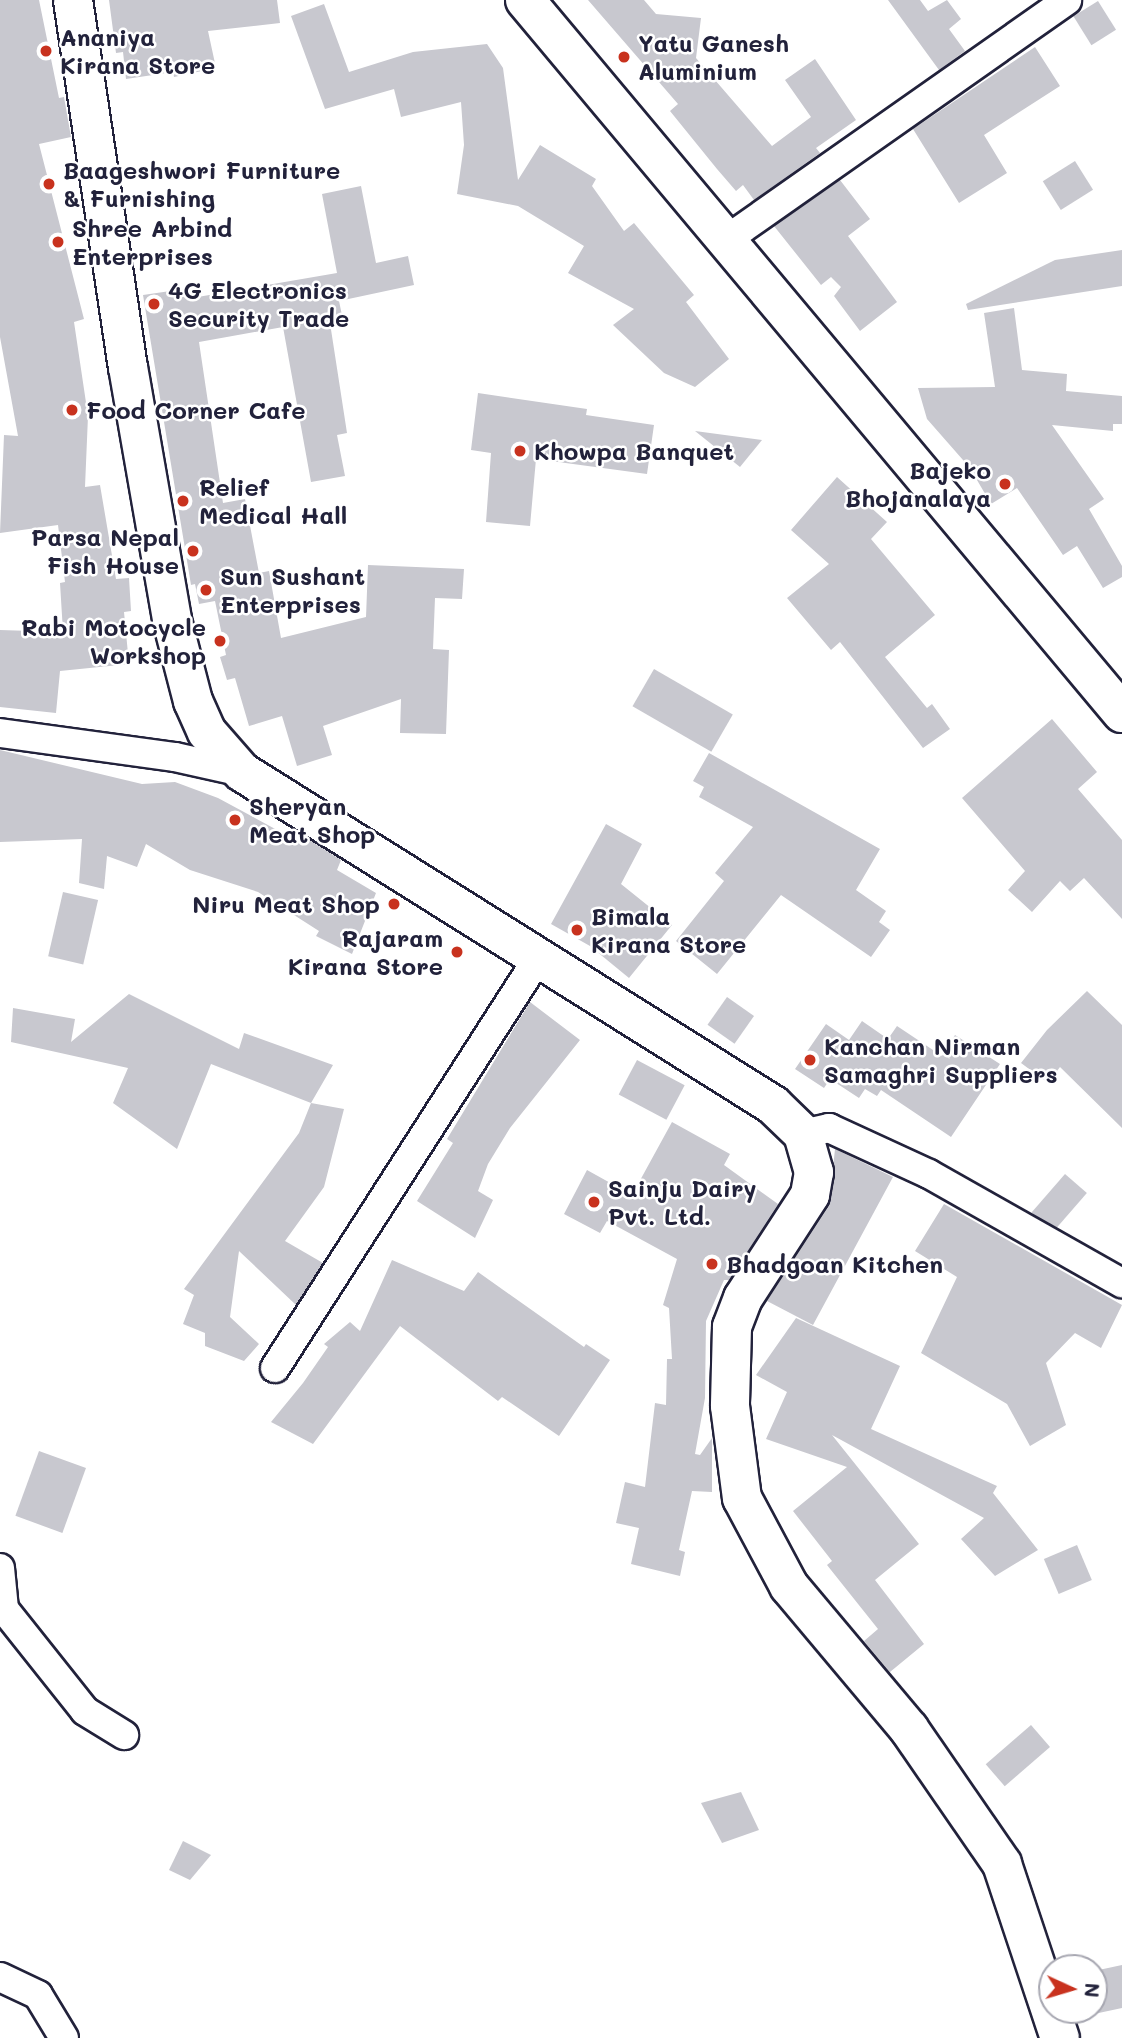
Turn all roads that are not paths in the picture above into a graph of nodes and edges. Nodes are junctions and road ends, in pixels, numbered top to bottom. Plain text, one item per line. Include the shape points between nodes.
1 (74, 0) edge
2 (525, 0) edge
3 (1068, 0) edge
4 (726, 240) junction
5 (1122, 713) edge
6 (0, 733) edge
7 (242, 772) junction
8 (540, 956) junction
9 (803, 1134) junction
10 (1122, 1283) edge
11 (275, 1368) dead end
12 (0, 1568) edge
13 (124, 1735) dead end
14 (0, 1977) edge
15 (64, 2038) edge
16 (1060, 2038) edge

1 - 7 main road via 128,367 172,620 193,701 207,732
2 - 4 main road
3 - 4 street
4 - 5 main road
6 - 7 street via 175,757
7 - 8 main road
8 - 9 main road via 773,1105
8 - 11 street
9 - 10 street via 829,1128 929,1174
9 - 16 main road via 814,1172 810,1195 743,1298 732,1327 730,1406 742,1498 789,1586 909,1729 1002,1864
12 - 13 street via 4,1609 85,1711
14 - 15 street via 38,1994

